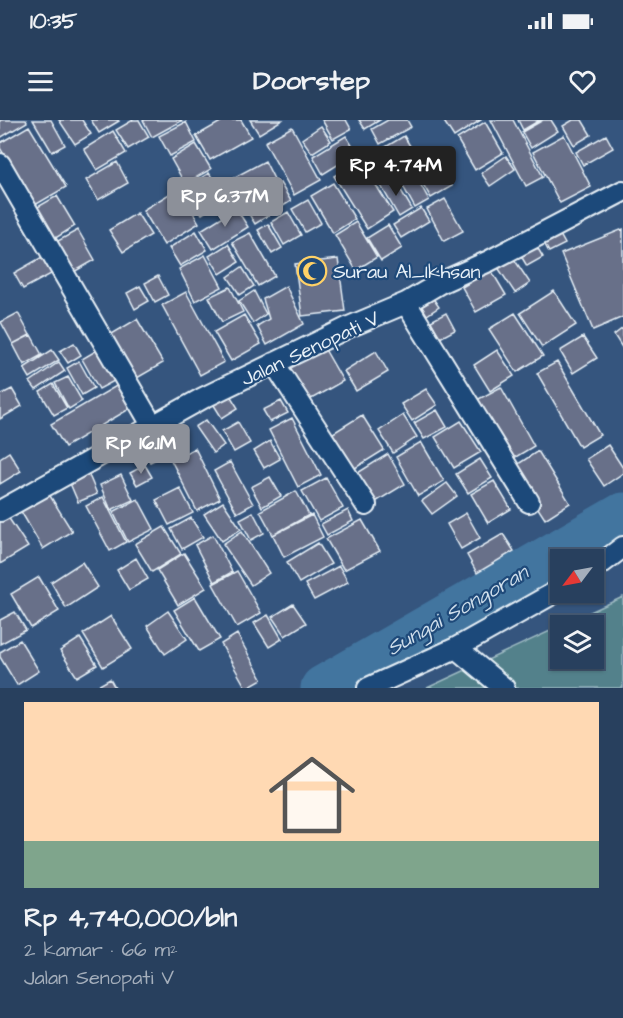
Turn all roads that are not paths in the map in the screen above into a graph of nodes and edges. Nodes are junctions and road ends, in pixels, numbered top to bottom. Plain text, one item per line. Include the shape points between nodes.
1 (0, 164) edge
2 (623, 191) edge
3 (406, 303) junction
4 (274, 363) junction
5 (153, 425) junction
6 (529, 502) dead end
7 (366, 505) dead end
8 (0, 511) edge
9 (623, 546) edge
10 (604, 560) edge
11 (550, 595) edge
12 (456, 648) junction
13 (368, 688) edge
14 (504, 688) edge

1 - 5 street
2 - 3 street, Jalan Senopati V
3 - 4 street, Jalan Senopati V
3 - 6 street
4 - 5 street, Jalan Senopati V
4 - 7 street
5 - 8 street, Jalan Senopati V
9 - 10 street
11 - 12 street
12 - 13 street
12 - 14 street

